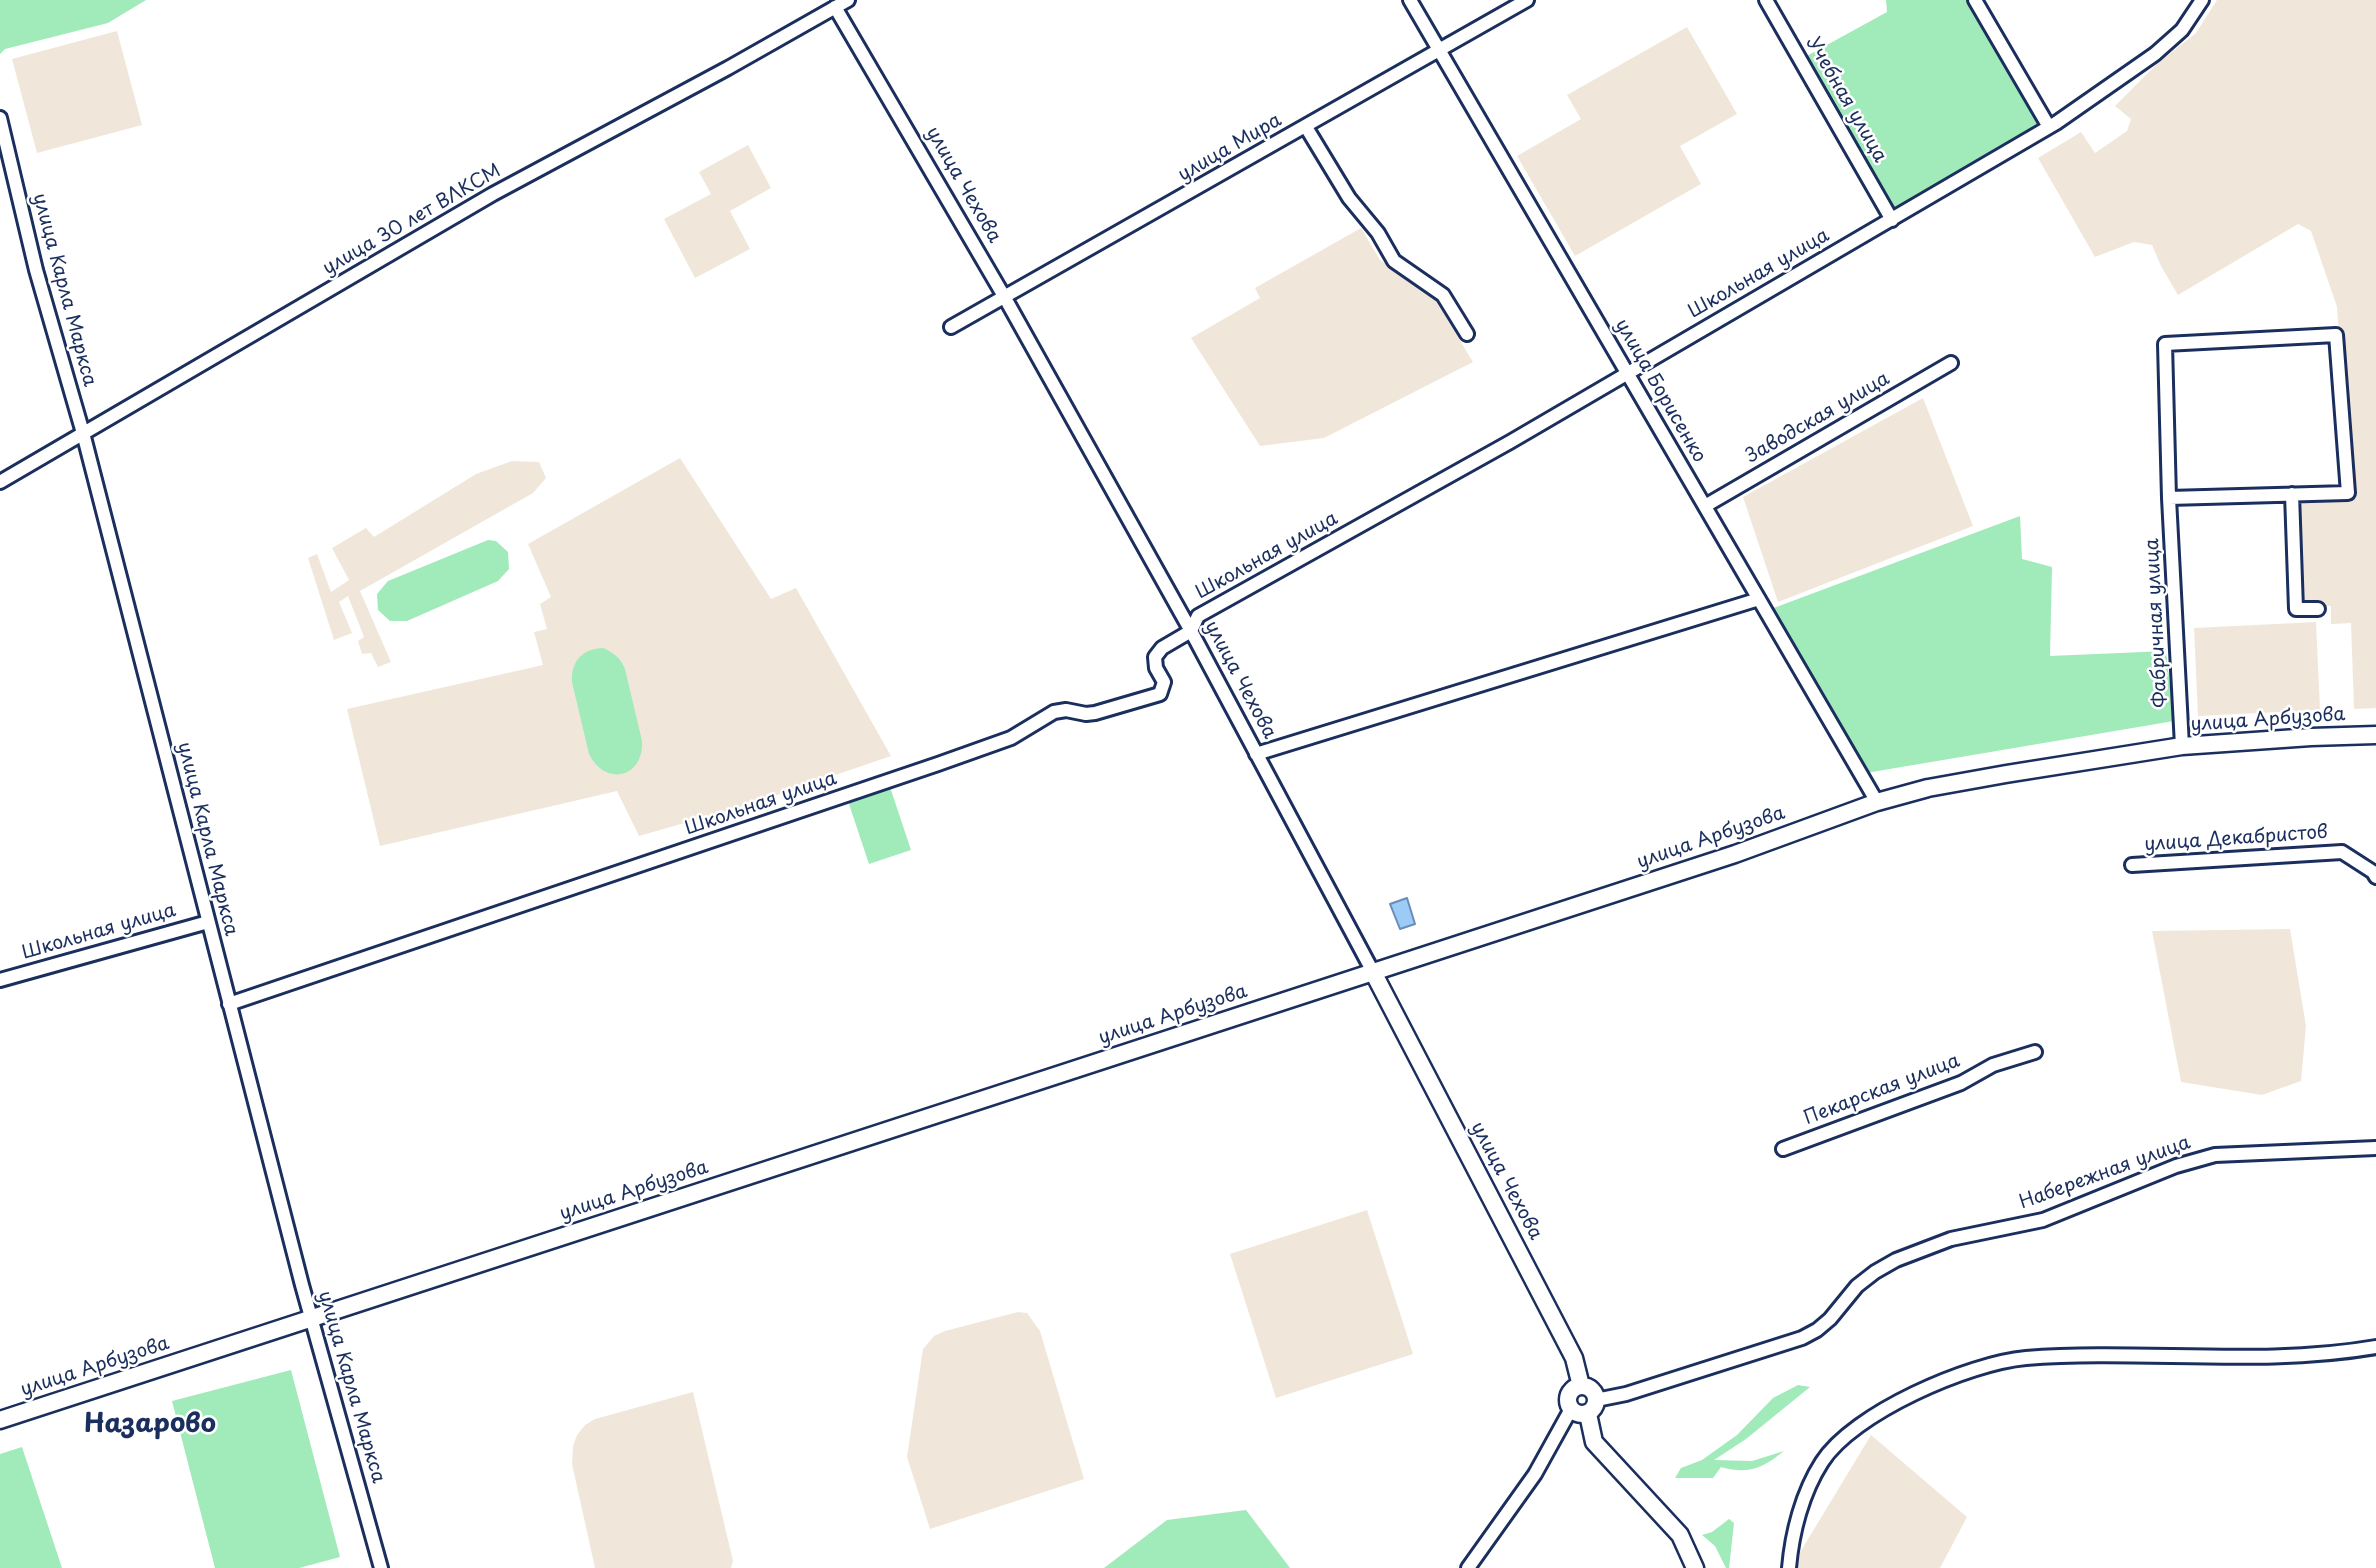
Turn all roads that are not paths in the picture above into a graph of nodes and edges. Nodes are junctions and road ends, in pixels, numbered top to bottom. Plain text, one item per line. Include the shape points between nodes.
1 (848, 0) edge
2 (1410, 0) edge
3 (1527, 0) edge
4 (1766, 0) edge
5 (1975, 0) edge
6 (2202, 0) edge
7 (835, 7) junction
8 (1440, 51) junction
9 (0, 118) edge
10 (1306, 127) junction
11 (2049, 127) junction
12 (1892, 220) junction
13 (1005, 298) junction
14 (951, 327) dead end
15 (1467, 334) dead end
16 (1951, 363) dead end
17 (1627, 372) junction
18 (83, 433) junction
19 (0, 482) edge
20 (2292, 494) junction
21 (2169, 498) junction
22 (1704, 506) junction
23 (1759, 599) junction
24 (2318, 609) dead end
25 (1191, 631) junction
26 (2376, 735) edge
27 (2182, 746) junction
28 (1256, 754) junction
29 (1877, 802) junction
30 (2132, 865) dead end
31 (2376, 877) edge
32 (208, 922) junction
33 (1373, 972) junction
34 (0, 980) edge
35 (229, 1004) junction
36 (2035, 1052) dead end
37 (2376, 1148) edge
38 (1783, 1149) dead end
39 (312, 1318) junction
40 (2376, 1347) edge
41 (1581, 1387) junction
42 (1596, 1399) junction
43 (1571, 1409) junction
44 (1588, 1414) junction
45 (0, 1420) edge
46 (381, 1568) edge
47 (1468, 1568) edge
48 (1695, 1568) edge
49 (1789, 1568) edge

1 - 7 street, улица 30 лет ВЛКСМ
2 - 8 street, улица Борисенко
3 - 8 street, улица Мира
4 - 12 street, Учебная улица
5 - 11 street
6 - 11 street, Школьная улица via 2182,30 2155,54
7 - 13 street, улица Чехова
7 - 18 street, улица 30 лет ВЛКСМ via 493,194
8 - 10 street, улица Мира
8 - 17 street, улица Борисенко
9 - 18 street, улица Карла Маркса via 36,270
10 - 13 street, улица Мира
10 - 15 street via 1394,261 1443,295
11 - 12 street, Школьная улица
12 - 17 street, Школьная улица
13 - 14 street, улица Мира
13 - 25 street, улица Чехова
16 - 22 street, Заводская улица
17 - 22 street, улица Борисенко
17 - 25 street, Школьная улица via 1198,616
18 - 19 street, улица 30 лет ВЛКСМ
18 - 32 street, улица Карла Маркса
20 - 21 street, Фабричная улица
20 - 21 street, Фабричная улица via 2348,493 2336,335 2165,344
20 - 24 street via 2296,609
21 - 27 street, Фабричная улица
22 - 23 street, улица Борисенко
23 - 28 street
23 - 29 street, улица Борисенко
25 - 28 street, улица Чехова
25 - 35 street, Школьная улица via 1155,657 1164,682 1160,694 1095,713 1054,712 1011,738
26 - 27 street, улица Арбузова
27 - 29 street, улица Арбузова via 1993,776
28 - 33 street, улица Чехова
29 - 33 street, улица Арбузова via 1735,854
30 - 31 street, улица Декабристов via 2342,852
32 - 34 street, Школьная улица
32 - 35 street, улица Карла Маркса
33 - 39 street, улица Арбузова
33 - 41 street, улица Чехова via 1568,1345
35 - 39 street, улица Карла Маркса
36 - 38 street, Пекарская улица
37 - 42 street, Набережная улица via 2258,1151 2215,1155 2176,1166 2061,1214 1969,1234 1896,1261 1857,1286 1830,1319 1802,1338 1626,1394
39 - 45 street, улица Арбузова
39 - 46 street, улица Карла Маркса
40 - 49 street via 2257,1357 2023,1358 1928,1386 1843,1438 1822,1461 1791,1542
41 - 42 street via 1588,1387
41 - 43 street via 1568,1395
42 - 44 street
43 - 44 street
43 - 47 street via 1535,1474
44 - 48 street via 1594,1442 1680,1535

